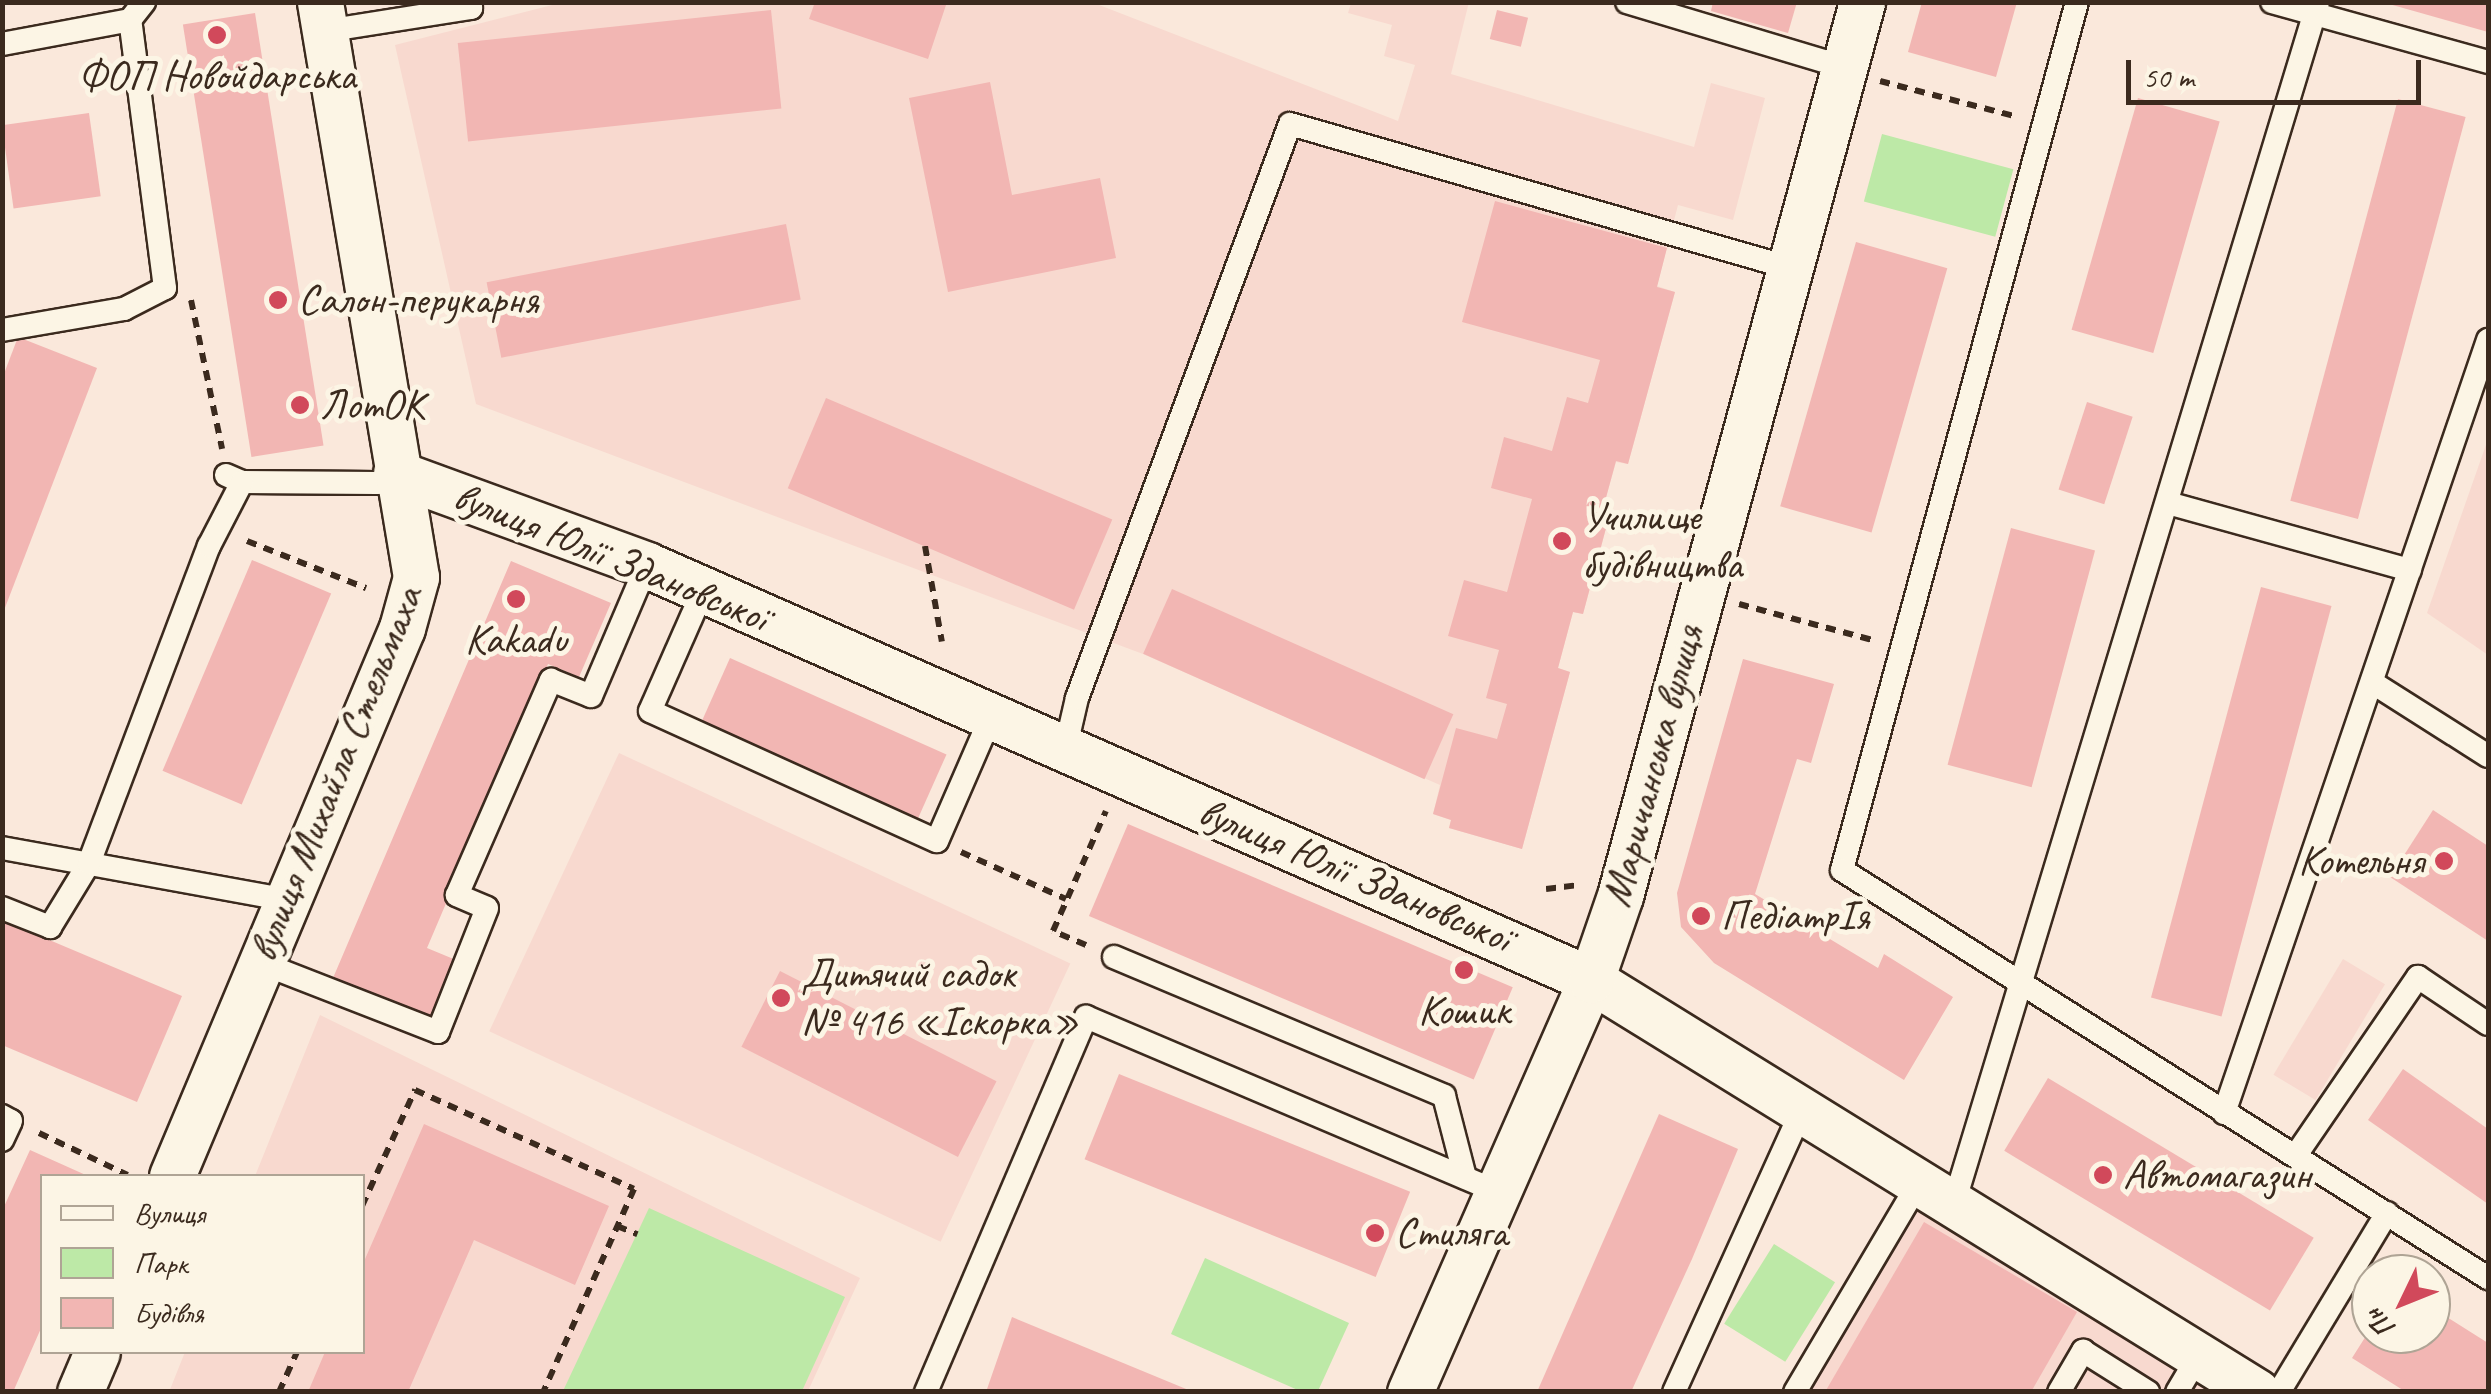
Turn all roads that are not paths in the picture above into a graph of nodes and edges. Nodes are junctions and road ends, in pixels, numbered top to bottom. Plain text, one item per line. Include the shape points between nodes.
1 (470, 2) edge
2 (1626, 2) edge
3 (1862, 2) edge
4 (2076, 2) edge
5 (2272, 2) edge
6 (1665, 8) edge
7 (2316, 8) edge
8 (137, 11) edge
9 (322, 17) edge
10 (2, 44) edge
11 (2488, 62) edge
12 (1858, 73) junction
13 (1787, 267) junction
14 (2, 330) edge
15 (2488, 340) edge
16 (396, 472) junction
17 (2168, 503) junction
18 (647, 565) junction
19 (2410, 570) junction
20 (704, 591) junction
21 (2373, 683) junction
22 (991, 717) junction
23 (1065, 750) junction
24 (2488, 756) edge
25 (2, 848) edge
26 (88, 863) junction
27 (287, 900) junction
28 (2, 908) edge
29 (1114, 957) road end
30 (261, 963) junction
31 (1591, 980) junction
32 (2023, 984) junction
33 (2488, 1024) edge
34 (1803, 1108) junction
35 (2224, 1113) junction
36 (2296, 1155) junction
37 (173, 1174) edge
38 (1481, 1184) junction
39 (1937, 1193) junction
40 (2387, 1213) junction
41 (2488, 1278) edge
42 (96, 1354) edge
43 (2188, 1373) edge
44 (2121, 1385) edge
45 (80, 1392) edge
46 (926, 1392) edge
47 (1410, 1392) edge
48 (1674, 1392) edge
49 (1795, 1392) edge
50 (2059, 1392) edge
51 (2148, 1392) edge
52 (2257, 1392) edge
53 (2279, 1392) edge

1 - 9 lane via 471,8
2 - 6 lane
3 - 12 street, Маричанська вулиця
4 - 32 lane via 1842,870
5 - 7 lane
6 - 12 lane
7 - 11 lane
7 - 17 lane
8 - 10 lane
8 - 14 lane via 164,288 124,310
9 - 16 street, вулиця Михайла Стельмаха
12 - 13 street, Маричанська вулиця
13 - 23 lane via 1290,124 1077,698
13 - 31 street, Маричанська вулиця via 1625,877
15 - 19 lane
16 - 18 street, вулиця Юлії Здановської
16 - 26 lane via 376,483 234,479
16 - 27 street, вулиця Михайла Стельмаха via 412,532 411,594
17 - 19 lane
17 - 32 lane
18 - 20 street, вулиця Юлії Здановської
18 - 30 lane via 591,696 551,680 457,895 487,908 438,1032
19 - 21 lane
20 - 22 street, вулиця Юлії Здановської
20 - 22 lane via 650,711 937,841
21 - 24 lane
21 - 35 lane
22 - 23 street, вулиця Юлії Здановської
23 - 31 street, вулиця Юлії Здановської
25 - 26 lane
26 - 27 lane
26 - 28 lane via 50,927
27 - 30 street, вулиця Михайла Стельмаха
29 - 38 lane via 1444,1096
30 - 37 street, вулиця Михайла Стельмаха
31 - 34 street, вулиця Юлії Здановської
31 - 38 street, Маричанська вулиця
32 - 35 lane
32 - 39 lane
33 - 36 lane via 2418,976
34 - 39 street, вулиця Юлії Здановської
34 - 48 lane
35 - 36 lane
36 - 40 lane
38 - 46 lane via 1086,1017
38 - 47 street, Маричанська вулиця
39 - 43 street, вулиця Юлії Здановської
39 - 49 lane
40 - 41 lane
40 - 53 lane
42 - 45 street
43 - 52 street, вулиця Юлії Здановської
44 - 50 lane via 2084,1351
44 - 51 lane

